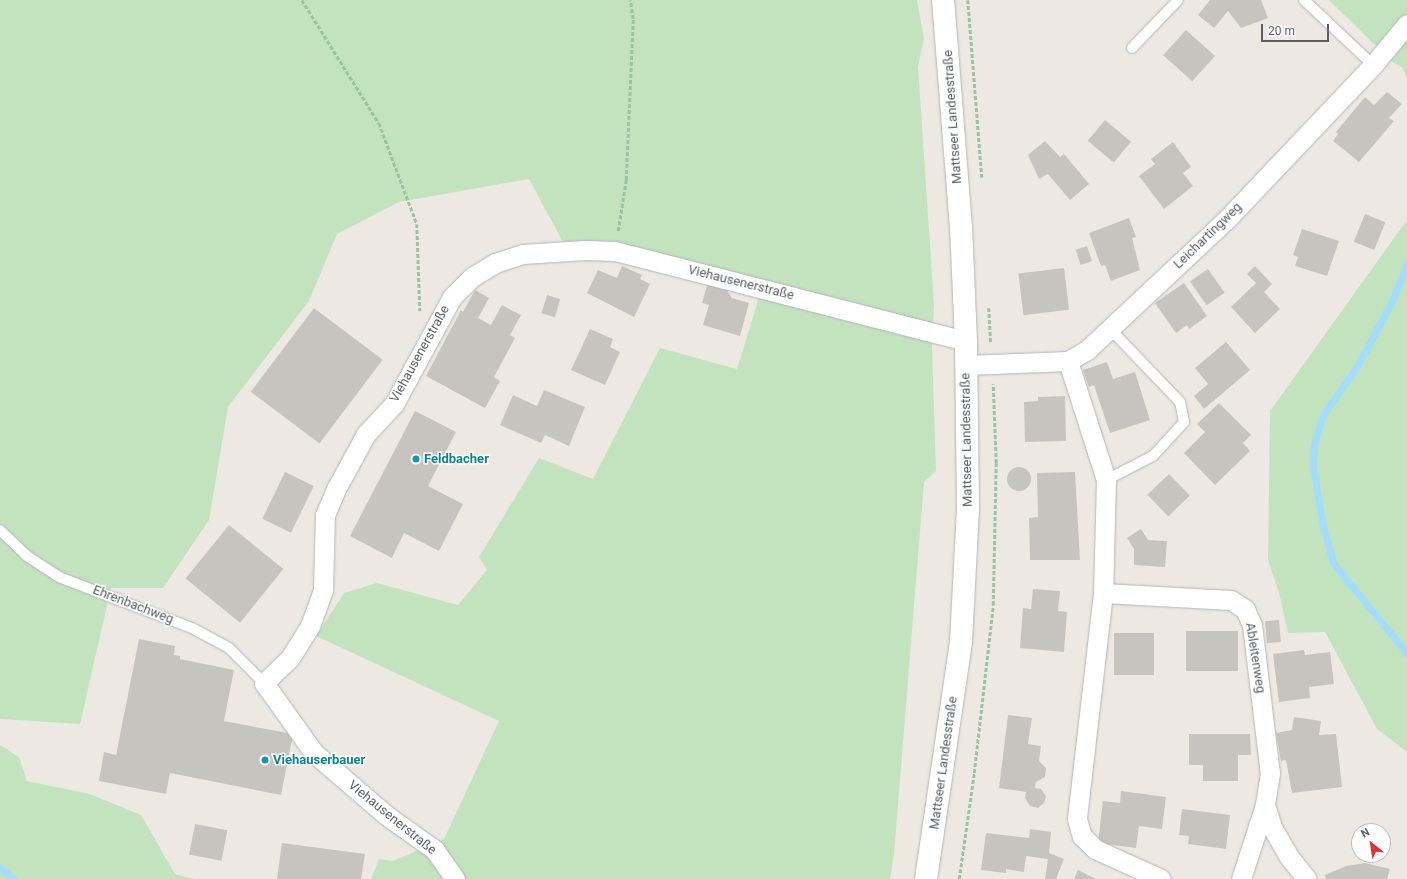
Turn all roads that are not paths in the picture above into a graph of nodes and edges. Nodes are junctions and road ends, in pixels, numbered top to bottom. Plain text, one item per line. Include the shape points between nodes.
1 (943, 0) edge
2 (1178, 0) edge
3 (1304, 0) edge
4 (1407, 24) edge
5 (1132, 48) dead end
6 (1372, 65) junction
7 (1111, 330) junction
8 (966, 340) junction
9 (1068, 362) junction
10 (967, 365) junction
11 (1106, 480) junction
12 (0, 530) edge
13 (1103, 593) junction
14 (264, 683) junction
15 (1265, 805) junction
16 (455, 879) edge
17 (926, 879) edge
18 (1161, 879) edge
19 (1240, 879) edge
20 (1307, 879) edge

1 - 8 main road, Mattseer Landesstraße via 961,228
2 - 5 lane
3 - 6 lane
4 - 6 street, Leichartingweg
6 - 7 street, Leichartingweg via 1226,220
7 - 9 street, Leichartingweg
7 - 11 lane via 1180,402 1184,422 1154,456
8 - 10 main road, Mattseer Landesstraße
8 - 14 street, Viehausenerstraße via 615,252 584,250 523,254 495,263 472,277 452,297 394,404 366,434 324,515 323,590 310,626 290,658
9 - 10 street
9 - 11 street
10 - 17 main road, Mattseer Landesstraße via 968,508 961,642
11 - 13 street
12 - 14 lane, Ehrenbachweg via 27,556 59,577 192,628 229,648
13 - 15 street, Ableitenweg via 1231,600 1245,609 1252,625 1270,773
13 - 18 street via 1077,819 1082,836 1095,849
14 - 16 street, Viehausenerstraße via 314,753 386,815 435,850
15 - 19 street, Ableitenweg
15 - 20 street, Ableitenweg via 1273,829 1289,857

